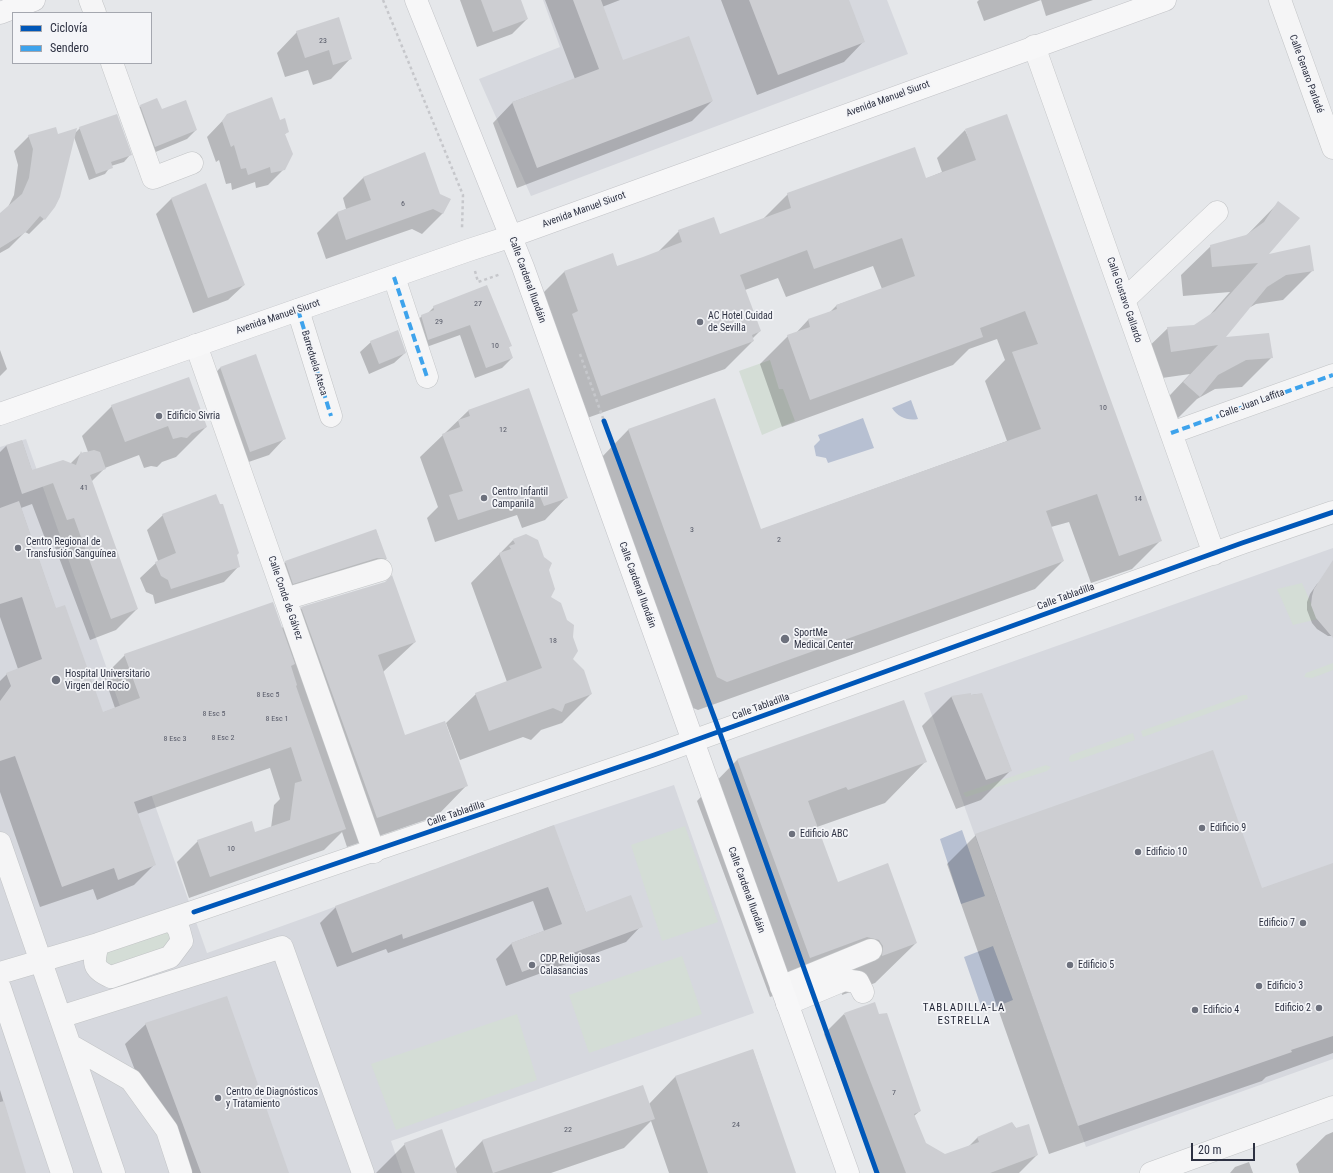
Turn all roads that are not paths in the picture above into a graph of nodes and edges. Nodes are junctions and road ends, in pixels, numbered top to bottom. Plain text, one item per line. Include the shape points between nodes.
1 (34, 0) edge
2 (90, 0) edge
3 (416, 0) edge
4 (1165, 0) edge
5 (1280, 0) edge
6 (95, 12) edge
7 (0, 13) edge
8 (1034, 46) junction
9 (112, 64) edge
10 (1333, 148) edge
11 (192, 163) dead end
12 (1217, 212) dead end
13 (512, 236) junction
14 (394, 276) junction
15 (1124, 300) junction
16 (298, 310) junction
17 (196, 345) junction
18 (1333, 375) edge
19 (427, 377) dead end
20 (0, 414) edge
21 (330, 416) dead end
22 (1171, 433) junction
23 (1333, 512) edge
24 (1214, 554) junction
25 (381, 570) dead end
26 (285, 599) junction
27 (693, 741) junction
28 (0, 843) edge
29 (374, 852) junction
30 (172, 919) junction
31 (98, 944) junction
32 (871, 950) dead end
33 (40, 960) junction
34 (0, 973) edge
35 (863, 992) dead end
36 (784, 996) junction
37 (2, 1002) edge
38 (60, 1017) junction
39 (70, 1045) junction
40 (1333, 1107) edge
41 (62, 1173) edge
42 (114, 1173) edge
43 (181, 1173) edge
44 (363, 1173) edge
45 (848, 1173) edge
46 (1151, 1173) edge

1 - 7 main road
2 - 6 street
3 - 13 main road, Calle Cardenal Ilundáin
4 - 8 main road, Avenida Manuel Siurot
5 - 10 street, Calle Genaro Parladé
8 - 13 main road, Avenida Manuel Siurot
8 - 15 street, Calle Gustavo Gallardo
9 - 11 street via 153,178
12 - 15 street
13 - 14 main road, Avenida Manuel Siurot
13 - 27 main road, Calle Cardenal Ilundáin
14 - 16 main road, Avenida Manuel Siurot
14 - 19 street
15 - 22 street, Calle Gustavo Gallardo
16 - 17 main road, Avenida Manuel Siurot
16 - 21 street, Barreduela Ateca
17 - 20 main road, Avenida Manuel Siurot
17 - 26 street, Calle Conde de Gálvez
18 - 22 street, Calle Juan Laffita
22 - 24 street, Calle Gustavo Gallardo
23 - 24 street, Calle Tabladilla
24 - 27 street, Calle Tabladilla
25 - 26 street
26 - 29 street, Calle Conde de Gálvez
27 - 29 street, Calle Tabladilla
27 - 36 main road, Calle Cardenal Ilundáin
28 - 33 street
29 - 30 street, Calle Tabladilla
30 - 31 street, Calle Tabladilla
30 - 31 street via 179,930 182,942 175,953 162,961 118,976 111,977 98,971 95,960
31 - 33 street, Calle Tabladilla
32 - 36 street
33 - 34 street, Calle Tabladilla
33 - 38 street
35 - 36 street via 858,982 844,980
36 - 45 main road, Calle Cardenal Ilundáin
37 - 41 street
38 - 39 street
38 - 44 street via 282,947
39 - 42 street
39 - 43 street via 131,1080 167,1130
40 - 46 street

